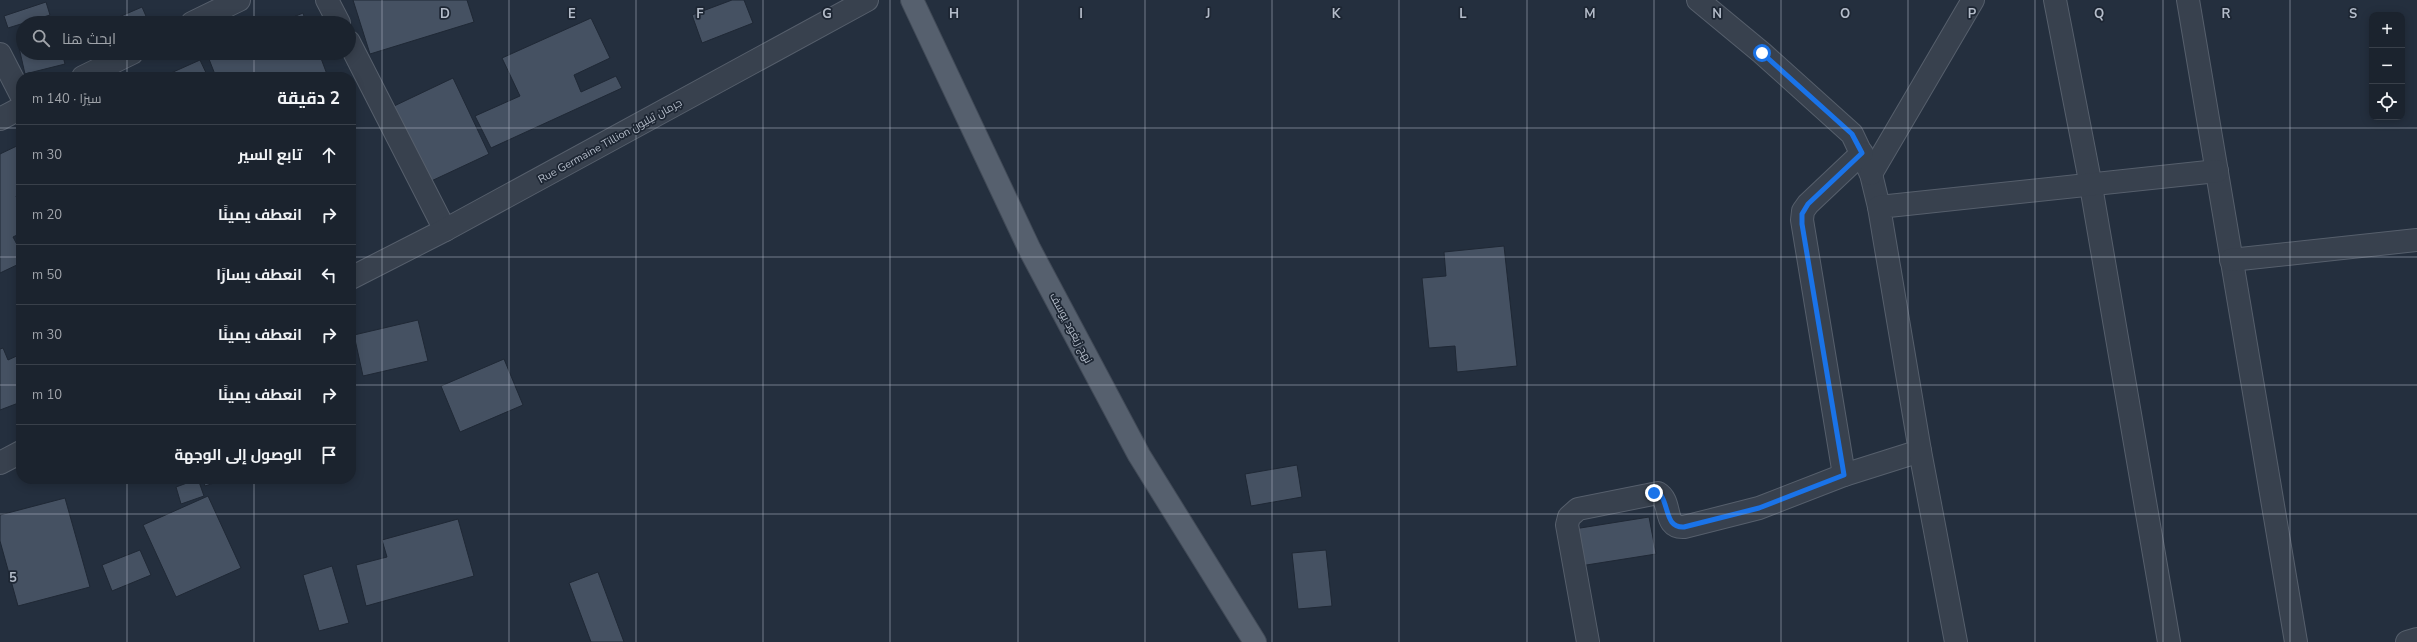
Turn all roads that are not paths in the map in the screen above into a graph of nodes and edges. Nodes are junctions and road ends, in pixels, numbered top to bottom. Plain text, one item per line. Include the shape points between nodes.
1 (239, 0) edge
2 (327, 0) edge
3 (867, 0) edge
4 (912, 0) edge
5 (1698, 0) edge
6 (1973, 0) edge
7 (2055, 0) edge
8 (2188, 0) edge
9 (206, 16) edge
10 (335, 16) edge
11 (0, 54) edge
12 (356, 56) edge
13 (118, 60) edge
14 (93, 72) edge
15 (16, 85) edge
16 (16, 111) edge
17 (0, 119) edge
18 (1862, 153) junction
19 (2217, 172) junction
20 (1871, 174) junction
21 (2090, 186) junction
22 (1879, 207) junction
23 (445, 230) junction
24 (2417, 240) edge
25 (2231, 260) junction
26 (356, 275) edge
27 (1920, 451) junction
28 (16, 455) edge
29 (0, 463) edge
30 (1844, 475) junction
31 (2417, 639) edge
32 (1255, 642) edge
33 (1588, 642) edge
34 (1956, 642) edge
35 (2169, 642) edge
36 (2296, 642) edge
37 (2407, 642) edge

1 - 9 street
2 - 10 street
3 - 23 street, Rue Germaine Tillion جرمان تيليون
4 - 32 main road, نهج زيغود يوسف via 1030,250 1139,455
5 - 18 street via 1762,53 1852,134
6 - 20 street
7 - 21 street
8 - 19 street
11 - 15 street
12 - 23 street
13 - 14 street
16 - 17 street
18 - 20 street
18 - 30 street via 1808,204 1802,214
19 - 21 street
19 - 25 street
20 - 22 street
21 - 22 street
21 - 35 street
22 - 27 street
23 - 26 street, Rue Germaine Tillion جرمان تيليون
24 - 25 street
25 - 36 street
27 - 30 street
27 - 34 street
28 - 29 street
30 - 33 street via 1759,508 1684,527 1672,524 1664,500 1658,493 1578,509 1569,517 1567,525
31 - 37 street

